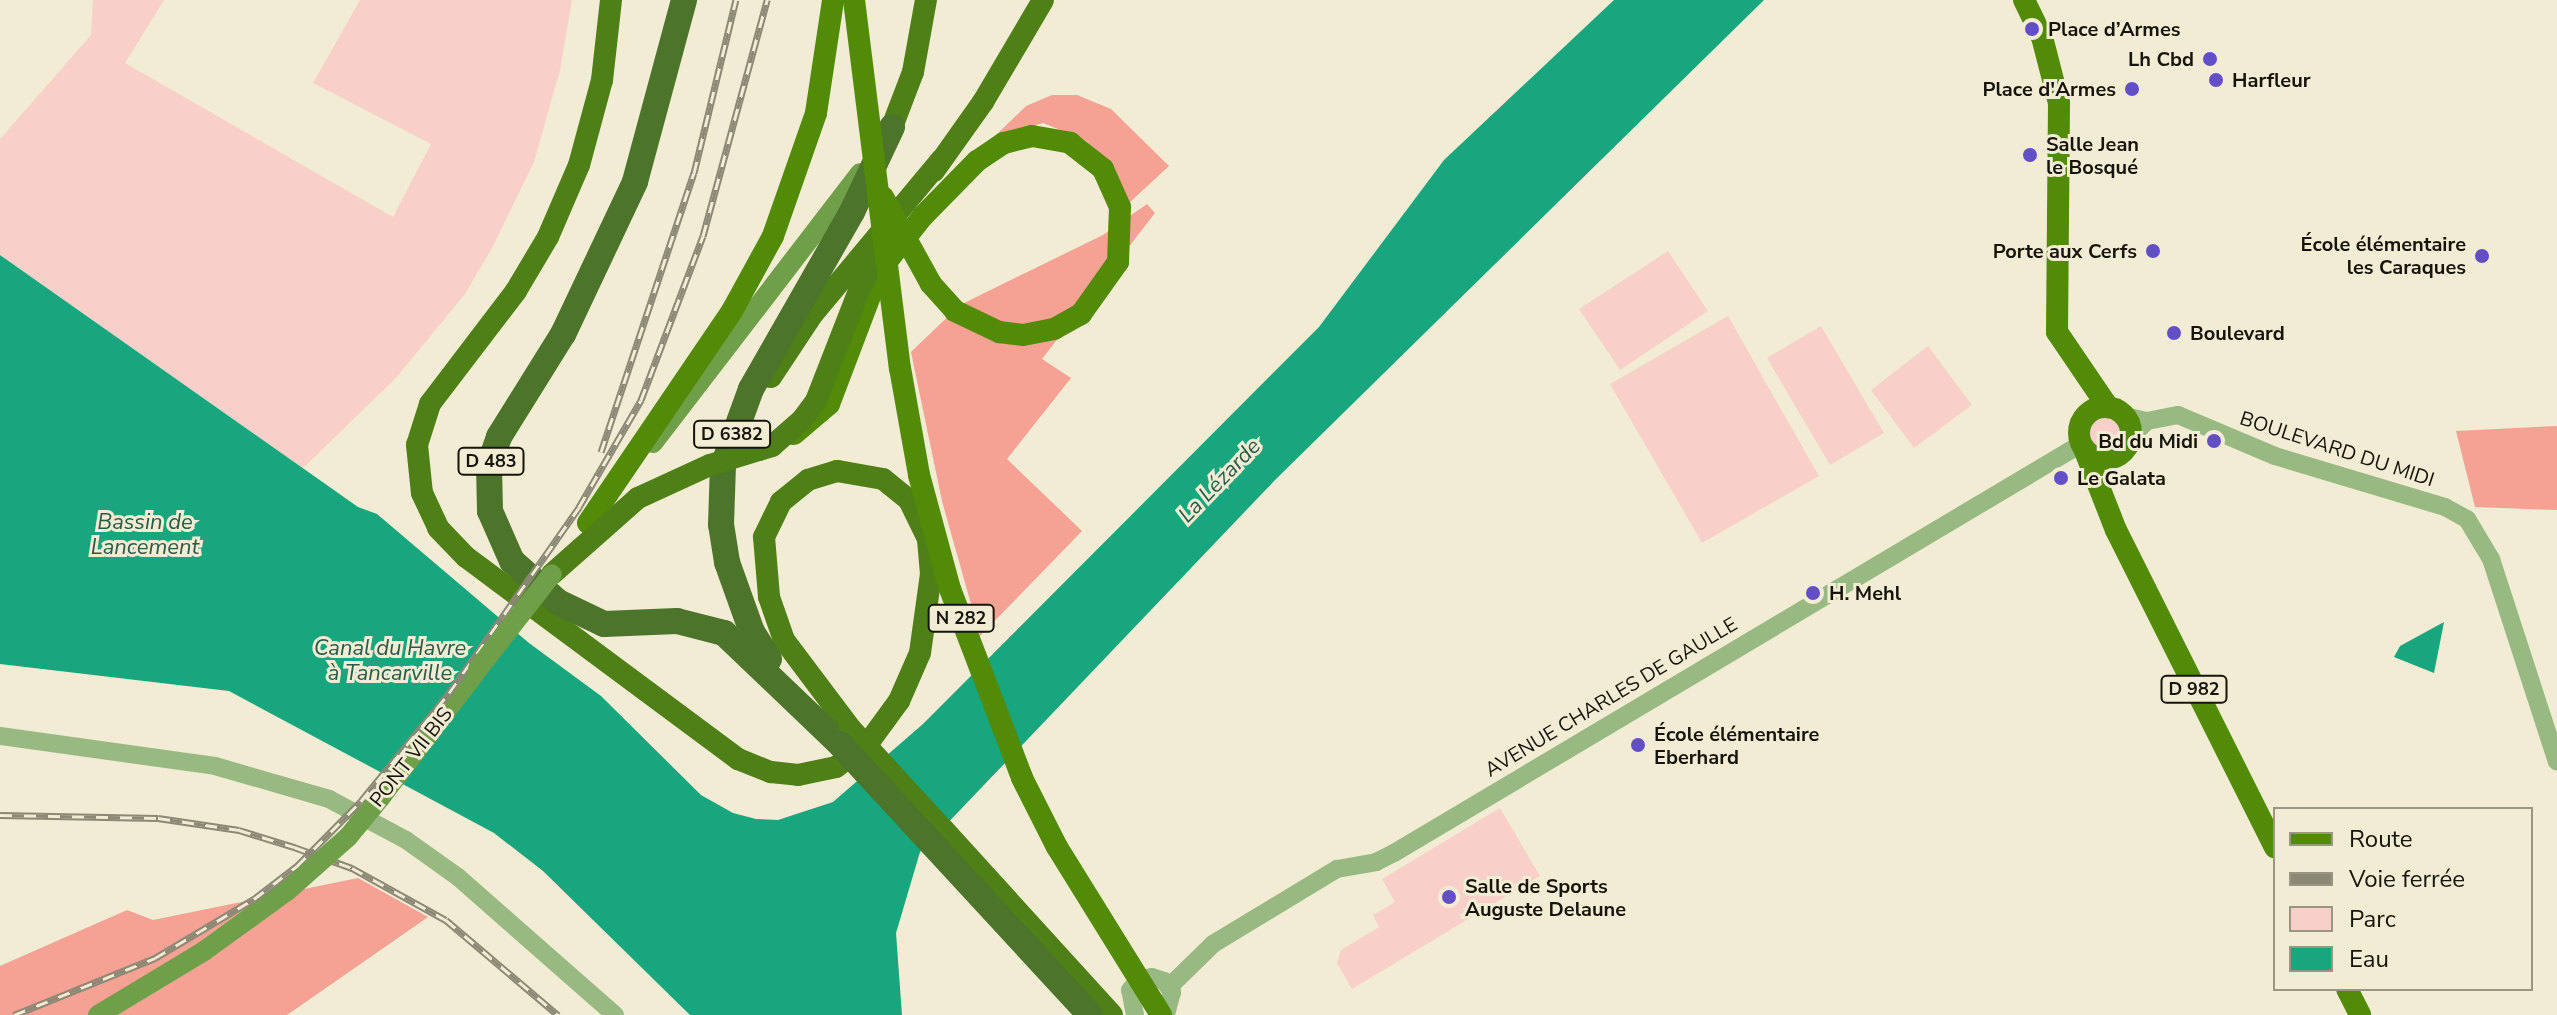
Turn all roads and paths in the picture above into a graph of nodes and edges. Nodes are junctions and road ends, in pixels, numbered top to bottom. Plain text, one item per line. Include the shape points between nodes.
1 (611, 0) edge
2 (684, 0) edge
3 (833, 0) edge
4 (854, 0) edge
5 (926, 0) edge
6 (1043, 0) edge
7 (2024, 0) edge
8 (892, 127) junction
9 (941, 160) junction
10 (876, 181) junction
11 (2120, 419) junction
12 (765, 448) junction
13 (2091, 458) junction
14 (588, 523) junction
15 (552, 574) junction
16 (0, 736) edge
17 (845, 736) junction
18 (2557, 762) edge
19 (2273, 843) edge
20 (1169, 987) junction
21 (2348, 991) edge
22 (98, 1015) edge
23 (615, 1015) edge
24 (1090, 1015) edge
25 (1112, 1015) edge
26 (1134, 1015) edge
27 (1164, 1015) edge
28 (2360, 1015) edge

1 - 17 highway via 602,80 579,165 548,237 516,291 430,404 417,445 422,493 438,528 466,557 738,759 771,772 798,775 836,767 869,742 899,701 920,653 931,587 928,539 916,510 883,479 837,471 808,480 781,502 764,537 766,582 781,632
2 - 17 highway, D 483 via 635,182 590,283 499,437 489,466 490,511 512,561 558,602 604,624 689,622 724,633
3 - 14 main road via 816,113 790,199 732,311
4 - 10 main road, N 282, bridge
5 - 8 highway, D 6382 via 913,72
6 - 9 highway, D 6382 via 983,102
7 - 11 main road via 2055,76 2057,332 2086,382
8 - 14 main road, PONT VII BIS via 838,207
8 - 17 highway, D 6382 via 852,212 751,389 733,431 721,493 727,562 752,632
9 - 12 highway via 871,264 816,401
9 - 17 highway, D 6382 via 812,315 770,379 746,433 732,489 737,554 763,629
10 - 12 main road, bridge via 931,284 955,311 999,332 1023,335 1054,329 1081,314 1118,262 1120,207 1103,169 1070,143 1032,136 1004,143 977,161 923,216 880,270 829,404 803,430
10 - 27 main road, N 282, bridge via 919,475 950,589 1022,778 1057,847
11 - 13 main road via 2121,454
11 - 13 main road via 2080,423
11 - 18 street, BOULEVARD DU MIDI via 2178,415 2275,456 2445,507 2467,519 2491,559
12 - 15 highway, bridge via 710,465 638,498
13 - 19 main road, D 982
13 - 20 street, AVENUE CHARLES DE GAULLE via 1394,853 1337,869 1213,944
14 - 15 main road, PONT VII BIS
15 - 22 main road, PONT VII BIS, bridge via 348,837 215,945
16 - 23 street via 215,766 329,799 406,840 458,877
17 - 24 highway, D 6382, bridge
17 - 25 highway, D 6382, bridge
20 - 26 street via 1152,977 1139,980 1128,996
20 - 27 street via 1172,1004
21 - 28 main road

